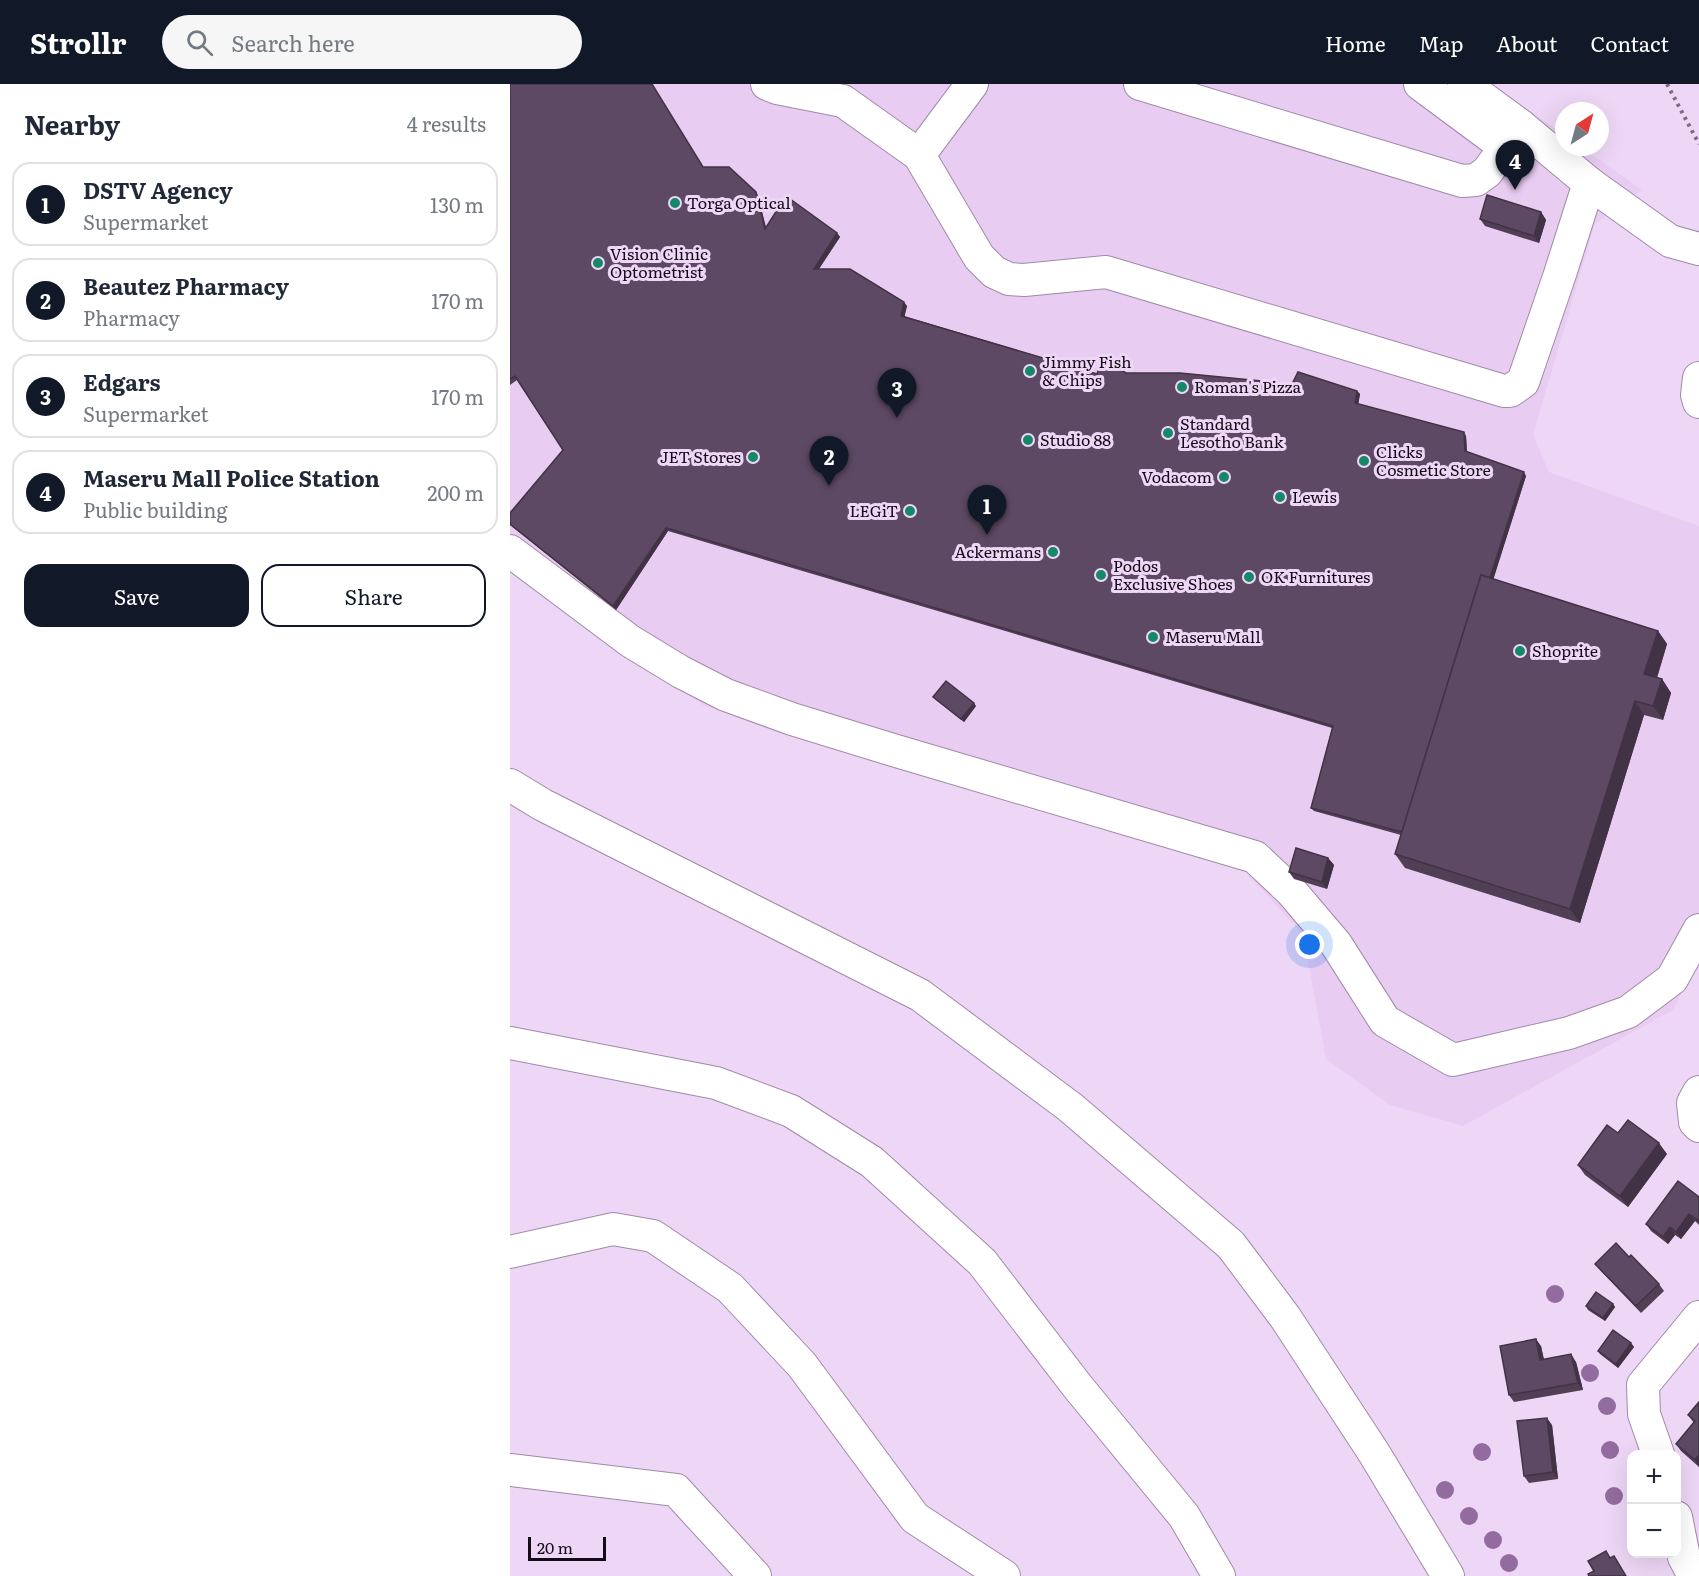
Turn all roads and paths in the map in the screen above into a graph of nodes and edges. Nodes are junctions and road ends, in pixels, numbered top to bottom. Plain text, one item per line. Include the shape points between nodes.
1 (767, 84) edge
2 (972, 84) edge
3 (1140, 84) edge
4 (1419, 84) edge
5 (1464, 84) edge
6 (1667, 84) edge
7 (850, 92) edge
8 (1513, 136) junction
9 (1699, 144) edge
10 (919, 155) junction
11 (1589, 183) junction
12 (1699, 249) edge
13 (1699, 378) edge
14 (1699, 402) edge
15 (510, 551) edge
16 (510, 785) edge
17 (1699, 930) edge
18 (510, 1043) edge
19 (1699, 1092) edge
20 (1699, 1126) edge
21 (510, 1252) edge
22 (1699, 1317) edge
23 (1656, 1450) edge
24 (510, 1470) edge
25 (1681, 1540) edge
26 (755, 1576) edge
27 (1004, 1576) edge
28 (1219, 1576) edge
29 (1449, 1576) edge
30 (1694, 1576) edge

1 - 7 street via 777,88
2 - 10 street
3 - 8 street via 1462,181 1476,180 1487,172
4 - 8 street
5 - 8 street
6 - 9 path
7 - 10 street
8 - 11 street
10 - 11 street via 979,257 994,272 1010,279 1106,272 1503,391 1523,382
11 - 12 street via 1670,240
13 - 14 street
15 - 17 street via 630,641 726,695 893,750 1255,857 1291,891 1336,944 1385,1021 1453,1060 1569,1033 1628,1012 1672,978
16 - 29 street via 920,995 1070,1107 1231,1245 1286,1317
18 - 28 street via 716,1083 791,1112 872,1162 982,1262 1184,1516
19 - 20 street via 1693,1103
21 - 27 street via 613,1229 652,1236 730,1288 802,1365 915,1518
22 - 23 street via 1643,1385 1644,1414
24 - 26 street via 676,1490
25 - 30 street

